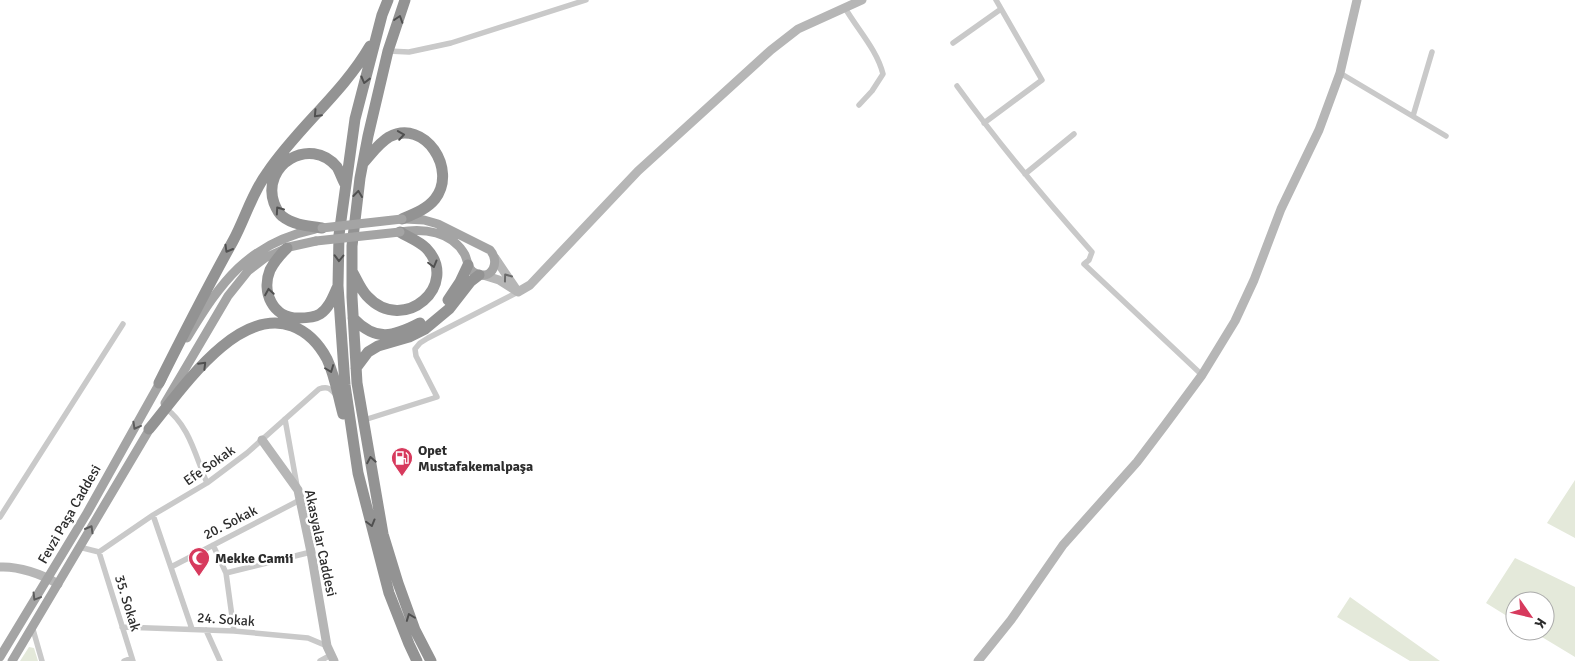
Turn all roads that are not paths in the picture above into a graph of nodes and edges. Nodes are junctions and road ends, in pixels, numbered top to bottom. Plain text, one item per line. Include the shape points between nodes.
1 (388, 0) edge
2 (405, 0) edge
3 (586, 0) edge
4 (862, 0) edge
5 (996, 0) edge
6 (1357, 0) edge
7 (845, 8) junction
8 (1001, 9) junction
9 (377, 33) junction
10 (953, 43) dead end
11 (388, 51) junction
12 (1432, 52) dead end
13 (1340, 72) junction
14 (957, 86) dead end
15 (859, 105) dead end
16 (1413, 116) junction
17 (984, 123) junction
18 (1074, 134) dead end
19 (1446, 136) dead end
20 (363, 163) junction
21 (1025, 174) junction
22 (345, 184) junction
23 (402, 219) junction
24 (322, 228) junction
25 (400, 232) junction
26 (481, 247) junction
27 (287, 248) junction
28 (495, 258) junction
29 (468, 264) junction
30 (353, 272) junction
31 (481, 275) junction
32 (338, 286) junction
33 (518, 292) junction
34 (353, 318) junction
35 (123, 324) dead end
36 (356, 368) junction
37 (1202, 375) junction
38 (159, 383) junction
39 (339, 399) junction
40 (164, 408) junction
41 (285, 419) junction
42 (364, 420) junction
43 (149, 429) joint
44 (262, 440) junction
45 (358, 473) junction
46 (207, 483) junction
47 (298, 490) junction
48 (300, 500) junction
49 (153, 515) junction
50 (0, 517) edge
51 (213, 545) junction
52 (80, 547) junction
53 (99, 552) junction
54 (311, 552) junction
55 (0, 566) edge
56 (171, 567) junction
57 (226, 573) junction
58 (48, 578) junction
59 (58, 584) junction
60 (32, 626) junction
61 (122, 627) junction
62 (192, 629) junction
63 (206, 630) junction
64 (234, 631) junction
65 (327, 646) junction
66 (0, 657) edge
67 (333, 658) edge
68 (132, 659) edge
69 (12, 661) edge
70 (42, 661) edge
71 (124, 661) edge
72 (220, 661) edge
73 (320, 661) edge
74 (417, 661) edge
75 (431, 661) edge
76 (978, 661) edge

1 - 9 highway
11 -> 2 highway
3 - 11 street via 451,42 409,52
4 - 7 street
5 - 8 street
6 - 13 street
7 - 15 street via 877,57 883,74
7 - 33 street via 798,29 771,50 638,171 530,285
8 - 10 street
8 - 17 street via 1042,80
9 -> 22 highway via 356,119
9 -> 38 highway via 342,87 284,148 265,175
11 - 20 highway
12 - 16 street
13 - 16 street
13 - 37 street via 1319,130 1281,209 1236,321
14 - 17 street
16 - 19 street
17 - 21 street
18 - 21 street
20 -> 23 highway via 389,137 402,133 412,134 431,145 441,164 442,187 425,209
30 -> 20 highway via 352,246
21 - 37 street via 1092,252 1084,264
24 -> 22 highway via 291,222 280,215 271,190 274,178 284,162 292,157 315,154 328,159
22 -> 32 highway
23 - 24 main road, Fevzi Paşa Caddesi, bridge
23 - 26 main road, Fevzi Paşa Caddesi via 438,224
24 - 38 main road, Fevzi Paşa Caddesi via 281,239 241,264 210,300
25 - 27 main road, bridge via 316,241
25 - 29 main road via 430,230 444,236 460,248
25 -> 30 highway via 425,247 436,267 433,289 425,301 408,310 388,310 366,295
26 - 28 main road via 490,250
26 - 29 main road via 472,250
32 -> 27 highway via 330,304 319,315 288,318 281,314 273,307 267,285 269,272
27 - 40 main road via 265,258 228,296
28 - 31 main road via 494,268
33 -> 28 street
29 - 31 main road via 471,271
29 - 34 highway via 442,307 411,328 378,336
30 - 34 highway
31 - 33 street via 499,280
31 - 36 highway via 470,282 449,309 425,329 378,346 368,352
32 - 45 highway via 345,386
33 - 42 street via 420,343 415,349 437,397
34 - 36 highway
35 - 50 street
36 - 42 highway
37 - 76 street via 1137,462 1063,545
38 -> 58 main road, Fevzi Paşa Caddesi
40 -> 39 highway via 224,345 242,332 267,323 289,325 311,337 333,374
39 - 41 street, Efe Sokak via 330,388 318,389
39 - 45 highway
40 - 43 highway
40 - 46 street via 184,429
41 - 44 street, Efe Sokak
41 - 47 street
75 -> 42 highway via 415,630 383,534
52 -> 43 main road, Fevzi Paşa Caddesi
44 - 46 street, Efe Sokak
44 - 47 street, Akasyalar Caddesi
45 -> 74 highway via 389,593
46 - 49 street, Efe Sokak
47 - 48 street, Akasyalar Caddesi
48 - 51 street, 20. Sokak
48 - 54 street, Akasyalar Caddesi
49 - 53 street, Efe Sokak
49 - 56 street
51 - 56 street, 20. Sokak
51 - 57 street
52 - 53 street
52 - 59 main road, Fevzi Paşa Caddesi
53 - 61 street, 35. Sokak
54 - 57 street
54 - 65 street, Akasyalar Caddesi
55 - 58 street
56 - 62 street
57 - 64 street
58 - 59 street
58 -> 66 main road, Fevzi Paşa Caddesi
59 - 60 main road, Fevzi Paşa Caddesi
60 - 69 main road, Fevzi Paşa Caddesi
60 - 70 street
61 - 62 street, 24. Sokak
61 - 68 street, 35. Sokak
62 - 63 street, 24. Sokak
63 - 64 street, 24. Sokak
63 - 72 street
64 - 65 street, 24. Sokak via 308,638
65 - 67 street, Akasyalar Caddesi
67 - 73 street
68 - 71 street

